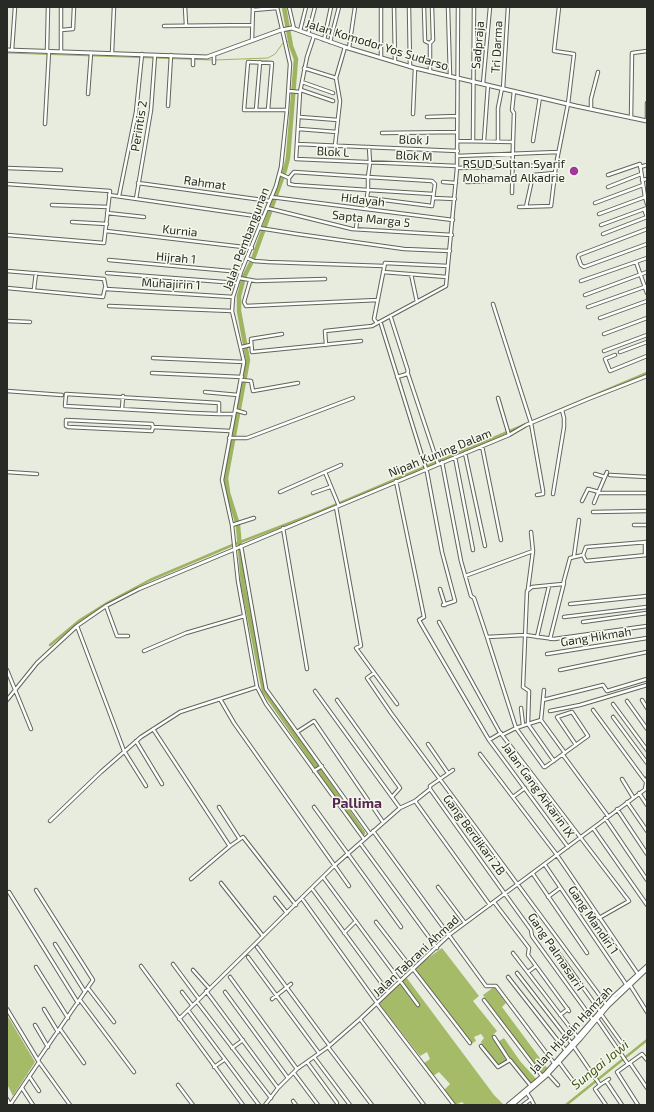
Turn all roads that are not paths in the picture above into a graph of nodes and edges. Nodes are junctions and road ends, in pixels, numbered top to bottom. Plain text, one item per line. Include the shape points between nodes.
1 (15, 7) edge
2 (48, 7) edge
3 (61, 7) edge
4 (74, 7) edge
5 (114, 7) edge
6 (185, 7) edge
7 (277, 7) edge
8 (289, 7) edge
9 (306, 7) edge
10 (315, 7) edge
11 (331, 7) edge
12 (339, 7) edge
13 (355, 7) edge
14 (381, 7) edge
15 (394, 7) edge
16 (410, 7) edge
17 (424, 7) edge
18 (432, 7) edge
19 (448, 7) edge
20 (458, 7) edge
21 (474, 7) edge
22 (490, 7) edge
23 (508, 7) edge
24 (558, 7) edge
25 (253, 9) edge
26 (186, 25) junction
27 (252, 25) junction
28 (164, 26) dead end
29 (292, 29) junction
30 (61, 30) junction
31 (283, 30) junction
32 (300, 31) junction
33 (308, 34) junction
34 (314, 36) junction
35 (252, 40) junction
36 (324, 40) junction
37 (330, 42) junction
38 (430, 43) junction
39 (344, 47) junction
40 (349, 48) junction
41 (7, 50) edge
42 (12, 50) junction
43 (61, 51) junction
44 (647, 51) edge
45 (49, 52) junction
46 (91, 53) junction
47 (112, 53) junction
48 (142, 55) junction
49 (155, 56) junction
50 (171, 57) junction
51 (193, 58) junction
52 (381, 58) junction
53 (260, 62) junction
54 (395, 62) junction
55 (193, 65) dead end
56 (410, 67) junction
57 (304, 68) junction
58 (415, 68) junction
59 (430, 72) junction
60 (598, 72) dead end
61 (450, 77) junction
62 (336, 78) junction
63 (457, 79) junction
64 (302, 82) junction
65 (473, 82) junction
66 (483, 84) junction
67 (488, 85) junction
68 (503, 89) junction
69 (291, 91) junction
70 (299, 91) junction
71 (514, 91) junction
72 (333, 93) dead end
73 (88, 94) dead end
74 (540, 97) junction
75 (333, 101) dead end
76 (647, 103) edge
77 (568, 104) junction
78 (168, 106) dead end
79 (591, 109) junction
80 (256, 110) junction
81 (268, 110) junction
82 (288, 110) junction
83 (413, 114) dead end
84 (457, 116) junction
85 (300, 117) junction
86 (427, 117) dead end
87 (631, 118) junction
88 (338, 120) junction
89 (647, 121) edge
90 (45, 124) dead end
91 (299, 129) junction
92 (337, 132) junction
93 (457, 132) junction
94 (382, 133) dead end
95 (473, 140) junction
96 (458, 141) junction
97 (484, 141) junction
98 (533, 141) dead end
99 (498, 142) junction
100 (513, 142) junction
101 (297, 144) junction
102 (335, 146) junction
103 (370, 147) junction
104 (458, 151) junction
105 (558, 152) junction
106 (513, 155) junction
107 (458, 156) junction
108 (370, 163) junction
109 (556, 165) junction
110 (647, 165) edge
111 (457, 167) junction
112 (512, 167) junction
113 (640, 167) junction
114 (7, 168) edge
115 (61, 170) dead end
116 (555, 173) junction
117 (641, 174) junction
118 (281, 175) junction
119 (608, 175) dead end
120 (368, 177) junction
121 (288, 178) junction
122 (647, 179) edge
123 (511, 180) junction
124 (642, 180) junction
125 (442, 182) dead end
126 (467, 182) dead end
127 (138, 183) junction
128 (456, 183) junction
129 (7, 184) edge
130 (643, 185) junction
131 (608, 187) dead end
132 (368, 190) junction
133 (512, 193) dead end
134 (109, 195) junction
135 (119, 196) junction
136 (433, 196) junction
137 (273, 198) junction
138 (136, 199) junction
139 (455, 199) junction
140 (646, 200) edge
141 (270, 201) junction
142 (595, 203) dead end
143 (52, 205) dead end
144 (108, 207) junction
145 (519, 207) dead end
146 (526, 207) junction
147 (268, 208) junction
148 (645, 208) edge
149 (108, 213) junction
150 (599, 214) dead end
151 (263, 216) junction
152 (144, 217) dead end
153 (647, 217) edge
154 (453, 220) junction
155 (357, 221) dead end
156 (72, 222) dead end
157 (107, 224) junction
158 (601, 225) dead end
159 (260, 228) junction
160 (356, 229) junction
161 (647, 229) edge
162 (106, 231) junction
163 (603, 234) dead end
164 (7, 235) edge
165 (452, 235) junction
166 (647, 244) edge
167 (252, 248) junction
168 (450, 251) junction
169 (647, 258) edge
170 (248, 259) junction
171 (109, 260) dead end
172 (636, 262) junction
173 (384, 266) junction
174 (448, 266) junction
175 (7, 271) edge
176 (241, 272) junction
177 (383, 272) junction
178 (647, 272) edge
179 (36, 273) junction
180 (107, 273) dead end
181 (411, 274) junction
182 (640, 274) junction
183 (447, 277) junction
184 (240, 278) junction
185 (325, 279) dead end
186 (248, 280) junction
187 (581, 281) dead end
188 (237, 283) junction
189 (646, 286) edge
190 (7, 288) edge
191 (34, 289) junction
192 (107, 289) junction
193 (647, 293) edge
194 (585, 295) dead end
195 (232, 296) junction
196 (378, 300) junction
197 (647, 301) edge
198 (418, 302) junction
199 (493, 304) dead end
200 (109, 306) dead end
201 (588, 307) dead end
202 (232, 311) junction
203 (390, 318) dead end
204 (600, 318) dead end
205 (647, 318) edge
206 (7, 321) edge
207 (30, 322) dead end
208 (379, 324) junction
209 (282, 334) dead end
210 (604, 334) dead end
211 (647, 335) edge
212 (361, 341) dead end
213 (647, 342) edge
214 (249, 345) junction
215 (326, 345) junction
216 (243, 347) junction
217 (604, 351) dead end
218 (620, 352) dead end
219 (615, 355) dead end
220 (647, 356) edge
221 (153, 358) dead end
222 (244, 362) junction
223 (152, 373) dead end
224 (408, 374) dead end
225 (647, 376) edge
226 (397, 377) junction
227 (242, 379) junction
228 (298, 383) dead end
229 (7, 391) edge
230 (205, 392) dead end
231 (62, 395) dead end
232 (238, 395) junction
233 (123, 396) junction
234 (353, 398) dead end
235 (498, 398) dead end
236 (122, 409) junction
237 (235, 410) junction
238 (562, 410) junction
239 (245, 413) dead end
240 (219, 414) junction
241 (234, 414) junction
242 (530, 422) junction
243 (153, 427) junction
244 (230, 431) junction
245 (508, 432) junction
246 (230, 438) junction
247 (482, 446) junction
248 (465, 453) junction
249 (455, 457) junction
250 (442, 462) junction
251 (438, 464) junction
252 (341, 465) dead end
253 (426, 468) junction
254 (7, 472) edge
255 (324, 472) junction
256 (607, 472) dead end
257 (37, 474) dead end
258 (595, 474) dead end
259 (610, 475) dead end
260 (605, 477) junction
261 (647, 477) edge
262 (396, 481) junction
263 (330, 487) junction
264 (280, 492) dead end
265 (598, 492) junction
266 (313, 493) dead end
267 (647, 493) edge
268 (553, 494) dead end
269 (538, 496) dead end
270 (582, 501) dead end
271 (594, 503) dead end
272 (338, 505) junction
273 (593, 512) dead end
274 (647, 512) edge
275 (254, 518) dead end
276 (579, 520) dead end
277 (647, 524) edge
278 (233, 525) junction
279 (634, 525) dead end
280 (283, 528) junction
281 (531, 532) dead end
282 (501, 540) dead end
283 (646, 542) edge
284 (241, 546) junction
285 (485, 546) dead end
286 (234, 547) junction
287 (474, 550) dead end
288 (533, 551) junction
289 (583, 555) junction
290 (574, 556) junction
291 (646, 556) edge
292 (465, 576) junction
293 (564, 583) junction
294 (549, 586) junction
295 (440, 589) dead end
296 (528, 589) junction
297 (647, 596) edge
298 (570, 604) dead end
299 (106, 606) junction
300 (647, 606) edge
301 (647, 613) edge
302 (244, 616) junction
303 (564, 617) dead end
304 (440, 622) dead end
305 (582, 622) dead end
306 (77, 626) junction
307 (647, 626) edge
308 (525, 635) junction
309 (128, 636) dead end
310 (487, 637) junction
311 (537, 637) junction
312 (647, 638) edge
313 (550, 639) junction
314 (144, 651) dead end
315 (647, 652) edge
316 (547, 654) dead end
317 (307, 669) dead end
318 (7, 670) edge
319 (560, 670) dead end
320 (374, 673) junction
321 (647, 679) edge
322 (647, 685) edge
323 (257, 687) junction
324 (15, 690) junction
325 (544, 690) dead end
326 (315, 691) dead end
327 (220, 699) junction
328 (7, 700) edge
329 (336, 700) dead end
330 (543, 700) junction
331 (642, 700) dead end
332 (628, 701) dead end
333 (397, 704) dead end
334 (613, 704) dead end
335 (521, 708) dead end
336 (647, 708) edge
337 (593, 710) dead end
338 (550, 711) dead end
339 (613, 717) dead end
340 (541, 720) junction
341 (528, 724) junction
342 (523, 725) junction
343 (516, 728) junction
344 (31, 729) dead end
345 (153, 729) junction
346 (647, 729) edge
347 (297, 732) junction
348 (501, 734) junction
349 (489, 740) junction
350 (136, 741) junction
351 (428, 744) dead end
352 (576, 745) junction
353 (647, 750) edge
354 (124, 752) junction
355 (480, 754) dead end
356 (564, 754) junction
357 (554, 761) junction
358 (647, 763) edge
359 (322, 766) junction
360 (453, 770) dead end
361 (314, 772) junction
362 (448, 773) junction
363 (647, 778) edge
364 (440, 779) junction
365 (622, 779) dead end
366 (646, 782) edge
367 (162, 784) dead end
368 (146, 786) dead end
369 (430, 788) junction
370 (525, 788) junction
371 (646, 789) edge
372 (639, 793) junction
373 (392, 797) junction
374 (513, 797) junction
375 (634, 797) junction
376 (415, 801) junction
377 (627, 802) junction
378 (647, 805) edge
379 (219, 807) dead end
380 (314, 807) dead end
381 (400, 808) junction
382 (617, 809) junction
383 (608, 816) junction
384 (605, 818) junction
385 (50, 821) dead end
386 (383, 822) junction
387 (593, 828) junction
388 (374, 831) junction
389 (647, 831) edge
390 (370, 834) junction
391 (581, 836) junction
392 (239, 838) junction
393 (364, 839) junction
394 (360, 843) junction
395 (230, 846) junction
396 (568, 846) junction
397 (647, 854) edge
398 (347, 855) junction
399 (557, 855) junction
400 (545, 864) junction
401 (335, 866) junction
402 (533, 874) junction
403 (324, 877) junction
404 (191, 879) dead end
405 (647, 880) edge
406 (221, 883) dead end
407 (518, 884) junction
408 (349, 886) dead end
409 (438, 887) dead end
410 (560, 888) junction
411 (36, 890) dead end
412 (313, 890) dead end
413 (9, 892) dead end
414 (505, 894) junction
415 (548, 897) junction
416 (275, 898) dead end
417 (303, 900) dead end
418 (494, 902) junction
419 (296, 905) junction
420 (490, 905) junction
421 (647, 905) edge
422 (287, 913) junction
423 (599, 918) junction
424 (356, 921) junction
425 (376, 922) dead end
426 (465, 923) junction
427 (400, 927) dead end
428 (344, 933) junction
429 (263, 936) junction
430 (449, 936) junction
431 (55, 944) dead end
432 (257, 947) dead end
433 (436, 948) junction
434 (557, 951) dead end
435 (513, 953) dead end
436 (587, 953) dead end
437 (248, 957) dead end
438 (173, 964) dead end
439 (141, 966) dead end
440 (536, 966) junction
441 (36, 967) dead end
442 (647, 968) edge
443 (193, 970) dead end
444 (413, 970) junction
445 (528, 972) junction
446 (517, 973) dead end
447 (638, 974) junction
448 (230, 977) dead end
449 (508, 977) dead end
450 (635, 978) junction
451 (399, 981) junction
452 (291, 984) dead end
453 (626, 984) junction
454 (630, 985) junction
455 (88, 988) junction
456 (286, 988) junction
457 (208, 990) junction
458 (85, 992) junction
459 (182, 992) dead end
460 (225, 992) dead end
461 (388, 992) junction
462 (276, 996) junction
463 (198, 999) junction
464 (272, 999) dead end
465 (484, 1000) dead end
466 (79, 1001) junction
467 (198, 1003) dead end
468 (377, 1004) junction
469 (606, 1004) junction
470 (192, 1005) junction
471 (418, 1005) dead end
472 (7, 1009) edge
473 (44, 1009) dead end
474 (188, 1010) junction
475 (601, 1012) junction
476 (647, 1012) edge
477 (560, 1015) junction
478 (68, 1018) junction
479 (179, 1018) junction
480 (597, 1018) junction
481 (360, 1019) junction
482 (593, 1020) junction
483 (114, 1022) dead end
484 (35, 1025) dead end
485 (59, 1031) junction
486 (494, 1037) dead end
487 (580, 1037) junction
488 (243, 1040) junction
489 (621, 1042) dead end
490 (470, 1043) dead end
491 (573, 1045) junction
492 (328, 1046) junction
493 (481, 1046) dead end
494 (48, 1047) junction
495 (232, 1048) junction
496 (566, 1051) junction
497 (319, 1053) junction
498 (314, 1057) junction
499 (224, 1060) junction
500 (510, 1060) junction
501 (647, 1060) edge
502 (38, 1061) junction
503 (307, 1062) junction
504 (560, 1062) junction
505 (554, 1063) junction
506 (628, 1063) junction
507 (84, 1064) dead end
508 (214, 1067) junction
509 (297, 1069) junction
510 (134, 1072) dead end
511 (294, 1073) junction
512 (548, 1074) junction
513 (30, 1076) junction
514 (542, 1076) junction
515 (288, 1078) junction
516 (599, 1084) junction
517 (178, 1085) dead end
518 (558, 1085) dead end
519 (576, 1085) dead end
520 (532, 1087) junction
521 (22, 1088) junction
522 (278, 1088) junction
523 (647, 1088) edge
524 (39, 1091) dead end
525 (527, 1093) junction
526 (270, 1098) junction
527 (7, 1099) edge
528 (531, 1100) junction
529 (292, 1101) dead end
530 (337, 1103) dead end
531 (266, 1104) edge
532 (11, 1105) edge
533 (33, 1105) edge
534 (70, 1105) edge
535 (193, 1105) edge
536 (242, 1105) edge
537 (259, 1105) edge
538 (296, 1105) edge
539 (318, 1105) edge
540 (350, 1105) edge
541 (372, 1105) edge
542 (424, 1105) edge
543 (454, 1105) edge
544 (508, 1105) edge
545 (512, 1105) edge
546 (523, 1105) edge
547 (534, 1105) edge
548 (606, 1105) edge
549 (622, 1105) edge
550 (638, 1105) edge

1 - 42 street
2 - 45 street
3 - 30 street
4 - 30 street via 73,30
5 - 47 street
6 - 26 street
7 - 25 street
7 - 31 street, Jalan Pembangunan
8 - 29 street
9 - 32 street
10 - 33 street
11 - 36 street
12 - 37 street
13 - 40 street
14 - 52 street
15 - 54 street
16 - 56 street
17 - 38 street via 425,41
18 - 38 street via 433,40
19 - 61 street
20 - 63 street
21 - 65 street
22 - 66 street, Sadpraja
23 - 68 street, Tri Darma
24 - 77 street via 554,51 574,54
25 - 27 street
26 - 27 street
26 - 28 street
27 - 35 street
29 - 31 street, Jalan Komodor Yos Sudarso
29 - 32 street, Jalan Komodor Yos Sudarso
30 - 43 street
31 - 35 street, Jalan Komodor Yos Sudarso
31 - 69 street, Jalan Pembangunan via 290,64
32 - 33 street, Jalan Komodor Yos Sudarso
33 - 34 street, Jalan Komodor Yos Sudarso
34 - 36 street, Jalan Komodor Yos Sudarso
34 - 57 street
35 - 51 street, Jalan Komodor Yos Sudarso via 214,60
36 - 37 street, Jalan Komodor Yos Sudarso
37 - 39 street, Jalan Komodor Yos Sudarso
38 - 59 street
39 - 40 street, Jalan Komodor Yos Sudarso
39 - 62 street
40 - 52 street, Jalan Komodor Yos Sudarso
41 - 42 street, Jalan Komodor Yos Sudarso
42 - 45 street, Jalan Komodor Yos Sudarso
43 - 45 street, Jalan Komodor Yos Sudarso
43 - 46 street, Jalan Komodor Yos Sudarso
44 - 87 street via 632,53
45 - 90 street
46 - 47 street, Jalan Komodor Yos Sudarso
46 - 73 street
47 - 48 street, Jalan Komodor Yos Sudarso
48 - 49 street, Jalan Komodor Yos Sudarso
48 - 135 street via 136,112
49 - 50 street, Jalan Komodor Yos Sudarso
49 - 127 street, Perintis 2 via 151,110
50 - 51 street, Jalan Komodor Yos Sudarso
50 - 78 street
51 - 55 street
52 - 54 street, Jalan Komodor Yos Sudarso
53 - 80 street
53 - 80 street via 248,63 244,109
53 - 81 street via 272,64
54 - 56 street, Jalan Komodor Yos Sudarso
56 - 58 street, Jalan Komodor Yos Sudarso
57 - 62 street
57 - 64 street
58 - 59 street, Jalan Komodor Yos Sudarso
58 - 83 street
59 - 61 street, Jalan Komodor Yos Sudarso
60 - 79 street
61 - 63 street, Jalan Komodor Yos Sudarso
62 - 88 street via 340,101
63 - 65 street, Jalan Komodor Yos Sudarso
63 - 84 street
64 - 70 street
64 - 72 street
65 - 66 street, Jalan Komodor Yos Sudarso
65 - 95 street
66 - 67 street, Jalan Komodor Yos Sudarso
67 - 68 street, Jalan Komodor Yos Sudarso
67 - 97 street
68 - 71 street, Jalan Komodor Yos Sudarso
68 - 99 street, Tri Darma via 498,108
69 - 70 street
69 - 82 street, Jalan Pembangunan
70 - 75 street
70 - 85 street
71 - 74 street, Jalan Komodor Yos Sudarso
71 - 100 street
74 - 77 street, Jalan Komodor Yos Sudarso
74 - 98 street
76 - 89 street
77 - 79 street, Jalan Komodor Yos Sudarso
77 - 105 street
79 - 87 street, Jalan Komodor Yos Sudarso
80 - 81 street
81 - 82 street
82 - 118 street, Jalan Pembangunan
84 - 86 street
84 - 93 street
85 - 88 street
85 - 91 street
87 - 89 street, Jalan Komodor Yos Sudarso
88 - 92 street
91 - 92 street
91 - 101 street
92 - 102 street
93 - 94 street
93 - 96 street
95 - 96 street
95 - 97 street
96 - 104 street
97 - 99 street
99 - 100 street
100 - 106 street
101 - 102 street, Blok J
101 - 108 street, Blok L via 296,158
102 - 103 street, Blok J
103 - 104 street, Blok J
103 - 108 street
104 - 107 street
105 - 106 street
105 - 109 street
106 - 107 street
106 - 112 street
107 - 111 street
108 - 111 street, Blok M
108 - 120 street
109 - 112 street, Blok M
109 - 116 street
110 - 113 street
111 - 112 street, Blok M
111 - 128 street
112 - 123 street
113 - 117 street
113 - 119 street via 639,164
114 - 115 street
116 - 146 street via 532,175
116 - 146 street via 551,206
117 - 124 street
117 - 131 street
118 - 121 street
118 - 137 street, Jalan Pembangunan
120 - 121 street via 294,172
120 - 132 street
120 - 136 street via 432,181 435,184
121 - 132 street via 289,184 294,185
122 - 124 street
123 - 126 street
123 - 133 street
124 - 130 street
125 - 128 street
127 - 138 street, Perintis 2
127 - 141 street, Rahmat
128 - 139 street
129 - 134 street via 110,191
130 - 140 street
130 - 142 street
132 - 136 street
132 - 136 street via 369,198 422,206 432,206
134 - 135 street
134 - 144 street
135 - 138 street
136 - 139 street
137 - 141 street, Jalan Pembangunan
137 - 154 street, Hidayah
138 - 151 street
139 - 154 street
140 - 150 street
141 - 147 street, Jalan Pembangunan
143 - 144 street
144 - 149 street
145 - 146 street
147 - 151 street, Jalan Pembangunan
147 - 160 street, Sapta Marga 5
148 - 153 street
148 - 158 street
149 - 152 street
149 - 157 street
151 - 159 street, Jalan Pembangunan
153 - 163 street
154 - 165 street
155 - 160 street
156 - 157 street
157 - 162 street
159 - 167 street, Jalan Pembangunan
159 - 168 street via 404,248
160 - 165 street, Sapta Marga 5
161 - 166 street via 579,255 581,265 584,267
162 - 164 street via 104,243
162 - 167 street, Kurnia
165 - 168 street
167 - 170 street, Jalan Pembangunan
168 - 174 street
169 - 172 street
170 - 173 street
170 - 176 street, Jalan Pembangunan
171 - 176 street, Hijrah 1
172 - 182 street
172 - 187 street
173 - 174 street via 387,262
173 - 177 street
174 - 183 street
175 - 179 street
176 - 184 street, Jalan Pembangunan
177 - 181 street
177 - 196 street
178 - 182 street
179 - 191 street
179 - 192 street via 104,279
180 - 188 street
181 - 183 street
181 - 198 street
182 - 189 street
182 - 194 street
183 - 198 street via 445,287
184 - 186 street
184 - 188 street, Jalan Pembangunan
185 - 186 street
186 - 196 street via 244,302 246,306
188 - 195 street, Jalan Pembangunan
189 - 193 street
189 - 201 street
190 - 191 street
191 - 192 street via 103,297
192 - 195 street, Muhajirin 1
195 - 202 street, Jalan Pembangunan
196 - 208 street via 374,319
197 - 204 street
198 - 208 street
199 - 242 street
200 - 202 street
202 - 216 street, Jalan Pembangunan
203 - 226 street via 408,371 407,374
205 - 210 street
206 - 207 street
208 - 215 street via 325,331
208 - 226 street
209 - 214 street via 251,339
211 - 217 street
212 - 215 street
213 - 218 street
214 - 215 street via 252,352
214 - 216 street
216 - 222 street, Jalan Pembangunan
219 - 220 street via 605,359 610,371
221 - 222 street
222 - 227 street, Jalan Pembangunan
223 - 227 street
224 - 251 street
225 - 238 street, Nipah Kuning Dalam
226 - 253 street
227 - 228 street via 251,381 253,391
227 - 232 street, Jalan Pembangunan
229 - 231 street
230 - 232 street
232 - 237 street, Jalan Pembangunan
233 - 236 street
233 - 236 street via 66,394 66,406
233 - 240 street via 219,403
234 - 246 street via 247,438
235 - 245 street
236 - 240 street
237 - 239 street
237 - 241 street, Jalan Pembangunan
238 - 242 street, Nipah Kuning Dalam
238 - 268 street via 565,424
240 - 241 street
241 - 244 street, Jalan Pembangunan
242 - 245 street, Nipah Kuning Dalam
242 - 269 street via 543,491 543,494
243 - 243 street via 152,431 66,426 67,420 152,424
243 - 244 street
244 - 246 street, Jalan Pembangunan
245 - 247 street, Nipah Kuning Dalam
246 - 278 street, Jalan Pembangunan via 222,480
247 - 248 street, Nipah Kuning Dalam
247 - 282 street
248 - 249 street, Nipah Kuning Dalam
248 - 285 street
249 - 250 street, Nipah Kuning Dalam
249 - 287 street
250 - 251 street, Nipah Kuning Dalam
250 - 292 street via 455,540
251 - 253 street, Nipah Kuning Dalam
252 - 255 street
253 - 262 street, Nipah Kuning Dalam
253 - 295 street via 454,601 444,605
254 - 257 street
255 - 263 street
255 - 264 street
256 - 260 street
258 - 260 street
259 - 261 street
260 - 265 street
262 - 272 street, Nipah Kuning Dalam
262 - 349 street, Jalan Gang Arkarin IX via 424,616 420,622
263 - 266 street
263 - 272 street
265 - 267 street
265 - 270 street via 588,489
265 - 271 street
272 - 280 street, Nipah Kuning Dalam
272 - 320 street via 361,643 361,646 356,648
273 - 274 street
275 - 278 street
276 - 290 street
277 - 279 street
278 - 286 street, Jalan Pembangunan
280 - 284 street, Nipah Kuning Dalam
280 - 317 street
281 - 288 street
283 - 289 street via 586,547
283 - 291 street
284 - 286 street, Nipah Kuning Dalam
284 - 347 street via 266,690
286 - 299 street, Nipah Kuning Dalam
286 - 302 street, Jalan Pembangunan
288 - 292 street
288 - 296 street
289 - 290 street
289 - 291 street via 586,561
290 - 293 street via 570,559
292 - 310 street
293 - 294 street
293 - 313 street
294 - 296 street
294 - 311 street
296 - 308 street
297 - 298 street
299 - 306 street, Nipah Kuning Dalam
299 - 309 street via 117,636
300 - 303 street
301 - 305 street
302 - 314 street via 186,633
302 - 323 street, Jalan Pembangunan
304 - 348 street
306 - 324 street, Nipah Kuning Dalam via 45,654
306 - 354 street
307 - 313 street
308 - 310 street
308 - 311 street
308 - 341 street via 523,687 528,690
310 - 343 street
311 - 313 street
312 - 316 street, Gang Hikmah
315 - 319 street
318 - 324 street
320 - 333 street
320 - 364 street via 367,678
321 - 330 street via 607,691 603,685
322 - 338 street
323 - 327 street
323 - 361 street, Jalan Pembangunan
324 - 328 street, Nipah Kuning Dalam
324 - 344 street
325 - 330 street
326 - 373 street
327 - 345 street via 180,712
327 - 401 street via 234,723
329 - 373 street via 400,788
330 - 340 street
331 - 336 street
332 - 346 street
334 - 353 street
335 - 342 street
337 - 366 street
339 - 358 street
340 - 341 street
340 - 356 street
341 - 342 street
341 - 357 street
342 - 343 street
343 - 348 street
343 - 357 street via 544,767
345 - 350 street
345 - 395 street
347 - 359 street
347 - 386 street via 314,721
348 - 349 street
348 - 391 street
349 - 370 street, Jalan Gang Arkarin IX
350 - 354 street
350 - 367 street
351 - 362 street
352 - 352 street via 588,736 572,713 557,717
352 - 356 street
354 - 368 street
354 - 385 street
355 - 374 street
356 - 357 street
356 - 383 street
359 - 361 street
359 - 390 street
360 - 362 street
361 - 393 street, Jalan Pembangunan
362 - 364 street
363 - 366 street
364 - 369 street
364 - 407 street
365 - 375 street
366 - 371 street
369 - 376 street
369 - 414 street, Gang Berdikari 2B
370 - 374 street
370 - 396 street, Jalan Gang Arkarin IX
371 - 372 street, Jalan Tabrani Ahmad
372 - 375 street, Jalan Tabrani Ahmad
372 - 378 street
373 - 381 street
374 - 399 street
375 - 377 street, Jalan Tabrani Ahmad
376 - 381 street
376 - 420 street
377 - 382 street, Jalan Tabrani Ahmad
377 - 389 street
379 - 392 street
380 - 398 street
381 - 386 street
382 - 383 street, Jalan Tabrani Ahmad
382 - 397 street
383 - 384 street, Jalan Tabrani Ahmad
384 - 387 street, Jalan Tabrani Ahmad
384 - 405 street
386 - 388 street
387 - 391 street, Jalan Tabrani Ahmad
387 - 421 street
388 - 390 street
388 - 430 street
390 - 393 street
391 - 396 street, Jalan Tabrani Ahmad
391 - 423 street via 629,901
392 - 395 street
392 - 419 street via 244,838
393 - 394 street
394 - 398 street
394 - 433 street
395 - 404 street
396 - 399 street, Jalan Tabrani Ahmad
398 - 401 street
398 - 427 street
399 - 400 street, Jalan Tabrani Ahmad
399 - 423 street
400 - 402 street, Jalan Tabrani Ahmad
400 - 410 street, Gang Mandiri 1
401 - 403 street
401 - 408 street
402 - 407 street, Jalan Tabrani Ahmad
402 - 415 street
403 - 419 street
403 - 424 street
406 - 429 street
407 - 414 street, Jalan Tabrani Ahmad
407 - 469 street
409 - 426 street
410 - 415 street
410 - 453 street, Gang Mandiri 1
411 - 455 street via 93,978
412 - 428 street
413 - 466 street
414 - 418 street, Jalan Tabrani Ahmad
414 - 482 street, Gang Palmasari I
415 - 436 street
416 - 422 street
417 - 468 street
418 - 420 street, Jalan Tabrani Ahmad
418 - 440 street via 529,948 528,955
419 - 422 street
420 - 426 street, Jalan Tabrani Ahmad
422 - 429 street
423 - 447 street
424 - 428 street
424 - 451 street
425 - 444 street
426 - 430 street, Jalan Tabrani Ahmad
428 - 461 street
429 - 457 street
430 - 433 street, Jalan Tabrani Ahmad
430 - 505 street via 486,986 496,986
431 - 458 street
432 - 456 street
433 - 444 street, Jalan Tabrani Ahmad
434 - 475 street
435 - 445 street
437 - 462 street
438 - 463 street
439 - 479 street
440 - 445 street
440 - 477 street via 569,1010
441 - 478 street
442 - 447 street, Jalan Husein Hamzah
442 - 450 street, Jalan Husein Hamzah
443 - 457 street
444 - 451 street, Jalan Tabrani Ahmad
444 - 490 street
445 - 477 street
446 - 491 street
447 - 450 street, Jalan Husein Hamzah
448 - 509 street
449 - 496 street
450 - 453 street, Jalan Husein Hamzah
450 - 454 street, Jalan Husein Hamzah
451 - 461 street, Jalan Tabrani Ahmad
451 - 471 street
452 - 456 street
453 - 469 street, Jalan Husein Hamzah
454 - 475 street, Jalan Husein Hamzah
454 - 476 street
455 - 458 street
455 - 483 street
456 - 462 street
456 - 492 street
457 - 463 street
457 - 488 street
458 - 466 street
459 - 470 street
460 - 515 street
461 - 468 street, Jalan Tabrani Ahmad
462 - 464 street
462 - 497 street
463 - 470 street
465 - 514 street
466 - 478 street
466 - 510 street
467 - 495 street
468 - 481 street
468 - 543 street, Jalan Tabrani Ahmad
469 - 475 street, Jalan Husein Hamzah
470 - 474 street
472 - 502 street
473 - 485 street
474 - 479 street
474 - 499 street
475 - 480 street, Jalan Husein Hamzah
475 - 482 street, Jalan Husein Hamzah
475 - 489 street
477 - 487 street
478 - 485 street
479 - 508 street
480 - 487 street, Jalan Husein Hamzah
480 - 506 street
481 - 492 street
481 - 542 street
482 - 487 street, Jalan Husein Hamzah
484 - 494 street
485 - 494 street
485 - 507 street
486 - 500 street
487 - 491 street, Jalan Husein Hamzah
488 - 495 street
488 - 522 street
491 - 496 street, Jalan Husein Hamzah
491 - 504 street, Jalan Husein Hamzah
491 - 516 street
492 - 497 street
492 - 541 street
493 - 500 street via 498,1067
494 - 502 street
495 - 526 street
496 - 505 street, Jalan Husein Hamzah
497 - 498 street
498 - 503 street
498 - 540 street
499 - 508 street
499 - 537 street
500 - 520 street
501 - 506 street via 642,1054
502 - 513 street
502 - 534 street
503 - 509 street
503 - 530 street
504 - 512 street, Jalan Husein Hamzah
504 - 519 street
505 - 514 street, Jalan Husein Hamzah
506 - 523 street
506 - 550 street via 617,1072
508 - 536 street
509 - 511 street
511 - 515 street
511 - 539 street
512 - 518 street
512 - 520 street, Jalan Husein Hamzah
513 - 521 street
513 - 524 street
514 - 520 street, Jalan Husein Hamzah
515 - 522 street
516 - 548 street via 595,1089
516 - 549 street via 608,1080
517 - 535 street
520 - 525 street, Jalan Husein Hamzah
520 - 544 street, Jalan Husein Hamzah
521 - 532 street
521 - 533 street
522 - 526 street
525 - 528 street
525 - 545 street, Jalan Husein Hamzah
526 - 531 street
527 - 532 street
528 - 546 street
528 - 547 street
529 - 538 street

